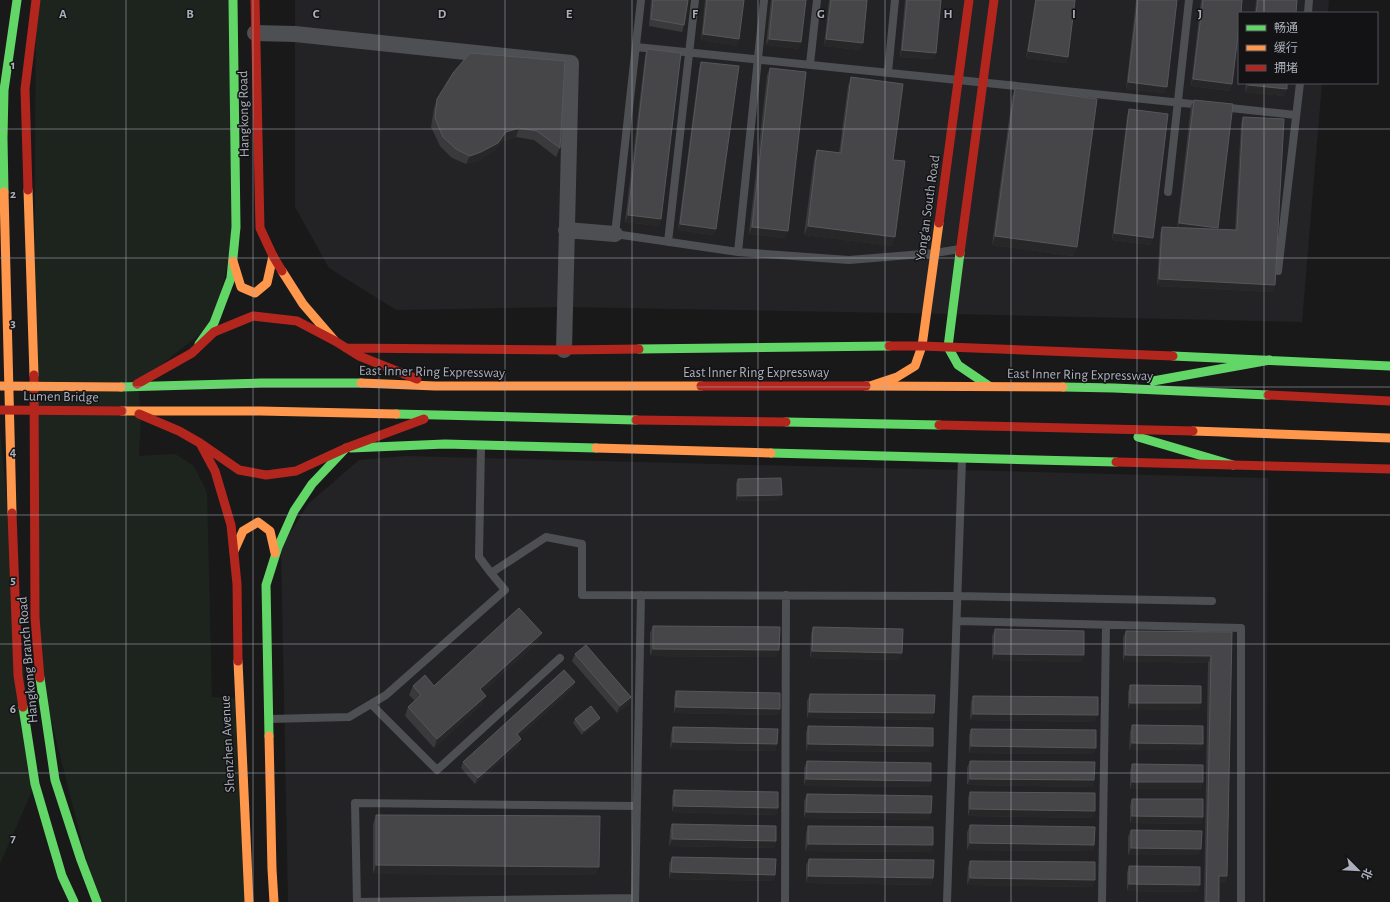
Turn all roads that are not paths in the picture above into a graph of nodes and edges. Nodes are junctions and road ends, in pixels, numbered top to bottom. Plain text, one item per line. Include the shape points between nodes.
1 (17, 0) edge
2 (36, 0) edge
3 (233, 0) edge
4 (255, 0) edge
5 (641, 0) edge
6 (695, 0) edge
7 (764, 0) edge
8 (817, 0) edge
9 (895, 0) edge
10 (970, 0) edge
11 (994, 0) edge
12 (1189, 0) edge
13 (1309, 0) edge
14 (1308, 12) edge
15 (256, 33) junction
16 (636, 47) junction
17 (689, 52) junction
18 (758, 59) junction
19 (810, 64) junction
20 (888, 72) junction
21 (959, 79) junction
22 (984, 82) junction
23 (1300, 84) edge
24 (1178, 102) junction
25 (1296, 115) junction
26 (1168, 192) dead end
27 (566, 230) junction
28 (615, 234) junction
29 (668, 242) junction
30 (961, 248) junction
31 (738, 252) junction
32 (935, 253) junction
33 (273, 256) junction
34 (233, 260) junction
35 (1278, 271) edge
36 (335, 341) junction
37 (922, 346) junction
38 (948, 347) junction
39 (346, 348) junction
40 (564, 350) junction
41 (192, 353) junction
42 (1270, 360) junction
43 (1390, 366) edge
44 (27, 369) junction
45 (4, 370) edge
46 (0, 386) edge
47 (435, 386) junction
48 (990, 386) junction
49 (126, 387) junction
50 (867, 387) junction
51 (1114, 388) junction
52 (1390, 401) edge
53 (0, 410) edge
54 (126, 411) junction
55 (432, 416) junction
56 (1108, 428) junction
57 (28, 429) junction
58 (4, 430) edge
59 (1390, 438) edge
60 (200, 443) junction
61 (481, 445) junction
62 (346, 448) junction
63 (962, 458) junction
64 (1233, 465) junction
65 (1390, 469) edge
66 (234, 551) junction
67 (275, 553) junction
68 (491, 573) junction
69 (641, 595) junction
70 (786, 596) junction
71 (957, 596) junction
72 (1212, 602) dead end
73 (957, 621) junction
74 (1106, 625) junction
75 (560, 658) dead end
76 (371, 704) junction
77 (269, 719) junction
78 (637, 806) junction
79 (635, 900) edge
80 (74, 902) edge
81 (97, 902) edge
82 (249, 902) edge
83 (274, 902) edge
84 (357, 902) edge
85 (785, 902) edge
86 (947, 902) edge
87 (1102, 902) edge
88 (1241, 902) edge

1 - 45 main road, Hangkong Branch Road via 4,90
2 - 44 main road, Hangkong Branch Road via 24,89
3 - 34 main road, Hangkong Road via 236,227
4 - 15 main road, Hangkong Road
5 - 16 lane
6 - 17 lane
7 - 18 lane
8 - 19 lane
9 - 20 lane
10 - 21 main road, Yong'an South Road
11 - 22 main road
12 - 24 lane
13 - 14 lane
15 - 27 street via 295,34 571,62
15 - 33 main road, Hangkong Road via 260,228
16 - 17 lane
16 - 28 lane
17 - 18 lane
17 - 29 lane
18 - 19 lane
18 - 31 lane
19 - 20 lane
20 - 21 lane
21 - 22 lane
21 - 32 main road, Yong'an South Road
22 - 24 lane
22 - 30 main road
23 - 25 lane
24 - 25 lane
24 - 26 lane
25 - 35 lane
27 - 28 street
27 - 40 street
28 - 29 lane
29 - 31 lane
30 - 32 lane
30 - 38 main road
31 - 32 lane via 849,260
32 - 37 main road, Yong'an South Road
33 - 34 main road via 267,283 255,293 241,287
33 - 36 main road via 303,304
34 - 41 main road, Hangkong Road via 231,278 214,323
36 - 39 main road
36 - 41 main road via 297,321 253,316 214,332
37 - 38 main road
37 - 40 main road
37 - 50 main road, Yong'an South Road via 915,366 897,377
38 - 42 main road
38 - 48 main road via 958,364
39 - 40 main road
39 - 47 main road via 359,356
41 - 49 main road via 160,372
42 - 43 main road
42 - 51 main road
44 - 45 main road
44 - 57 main road, Hangkong Branch Road
45 - 58 main road, Hangkong Branch Road
46 - 49 main road, Lumen Bridge, bridge
47 - 49 main road, East Inner Ring Expressway via 380,383 261,383
47 - 50 main road, East Inner Ring Expressway
48 - 50 main road, East Inner Ring Expressway
48 - 51 main road, East Inner Ring Expressway
51 - 52 main road, East Inner Ring Expressway
53 - 54 main road, Lumen Bridge, bridge
54 - 55 main road via 260,411
54 - 60 main road
55 - 56 main road
55 - 62 main road
56 - 59 main road
56 - 64 main road
57 - 58 main road
57 - 81 main road, Hangkong Branch Road via 35,618 40,676 55,780
58 - 80 main road, Hangkong Branch Road via 18,675 35,784 62,876
60 - 62 main road via 239,470 266,475 296,471
60 - 66 main road, Shenzhen Avenue via 215,471 231,525
61 - 62 main road
61 - 63 main road
61 - 68 lane via 479,557
62 - 67 main road via 308,488 289,520
63 - 64 main road
63 - 71 lane
64 - 65 main road
66 - 67 main road via 243,531 258,522 270,531
66 - 82 main road, Shenzhen Avenue
67 - 77 main road via 266,585
68 - 69 lane via 546,537 582,544 582,595
68 - 76 lane via 505,590 386,695
69 - 70 lane
69 - 78 lane
70 - 71 lane
70 - 85 lane
71 - 72 lane
71 - 73 lane
73 - 74 lane
73 - 86 lane
74 - 87 lane
74 - 88 lane via 1242,628
75 - 76 lane via 437,770
76 - 77 lane via 349,717
77 - 83 main road
78 - 79 lane
78 - 84 lane via 355,803
79 - 84 lane

